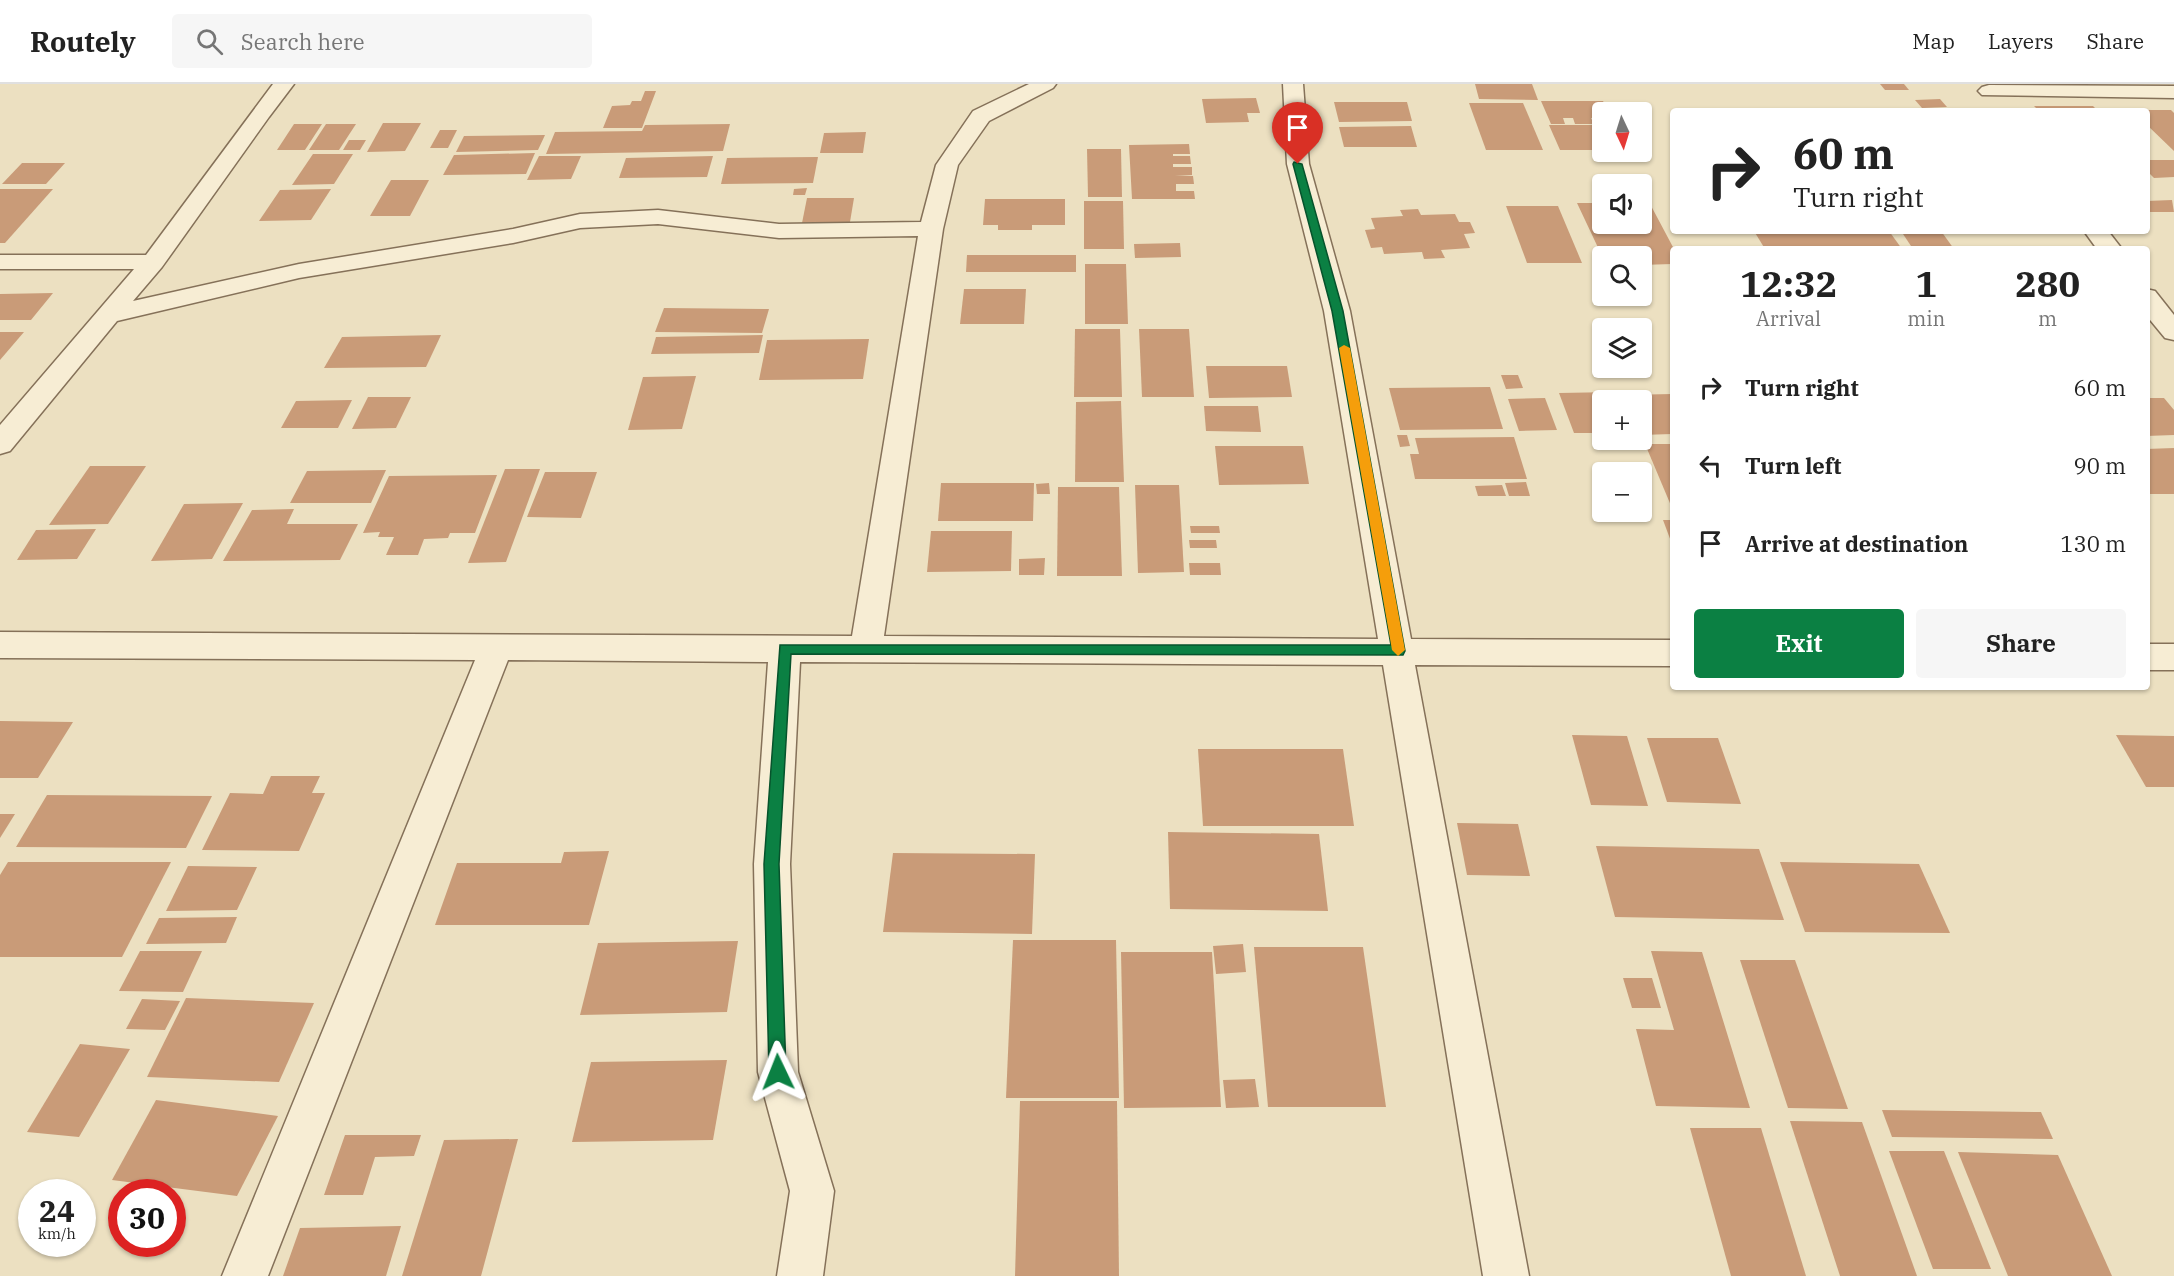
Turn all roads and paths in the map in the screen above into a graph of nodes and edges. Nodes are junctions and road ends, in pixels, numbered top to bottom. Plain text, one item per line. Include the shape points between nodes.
1 (284, 84) edge
2 (1046, 84) edge
3 (1293, 84) edge
4 (1987, 87) edge
5 (2174, 92) edge
6 (2003, 108) edge
7 (931, 229) junction
8 (2098, 234) edge
9 (2108, 246) edge
10 (0, 262) edge
11 (153, 262) junction
12 (2150, 302) edge
13 (109, 315) junction
14 (2174, 332) edge
15 (0, 444) edge
16 (0, 645) edge
17 (497, 647) junction
18 (785, 648) junction
19 (866, 649) junction
20 (1398, 651) junction
21 (1670, 653) edge
22 (2150, 657) edge
23 (2174, 657) edge
24 (245, 1276) edge
25 (800, 1276) edge
26 (1506, 1276) edge

1 - 11 street
2 - 7 street via 981,116 947,165
3 - 20 street via 1298,164 1338,311
4 - 5 street
4 - 6 street
7 - 13 street via 779,231 658,217 580,221 513,236 299,271
7 - 19 street
8 - 9 street
10 - 11 street
11 - 13 street
12 - 14 street
13 - 15 street
16 - 17 street
17 - 18 street
17 - 24 street
18 - 19 street
18 - 25 street via 772,864 778,1072 812,1191
19 - 20 street
20 - 21 street
20 - 26 street
22 - 23 street

